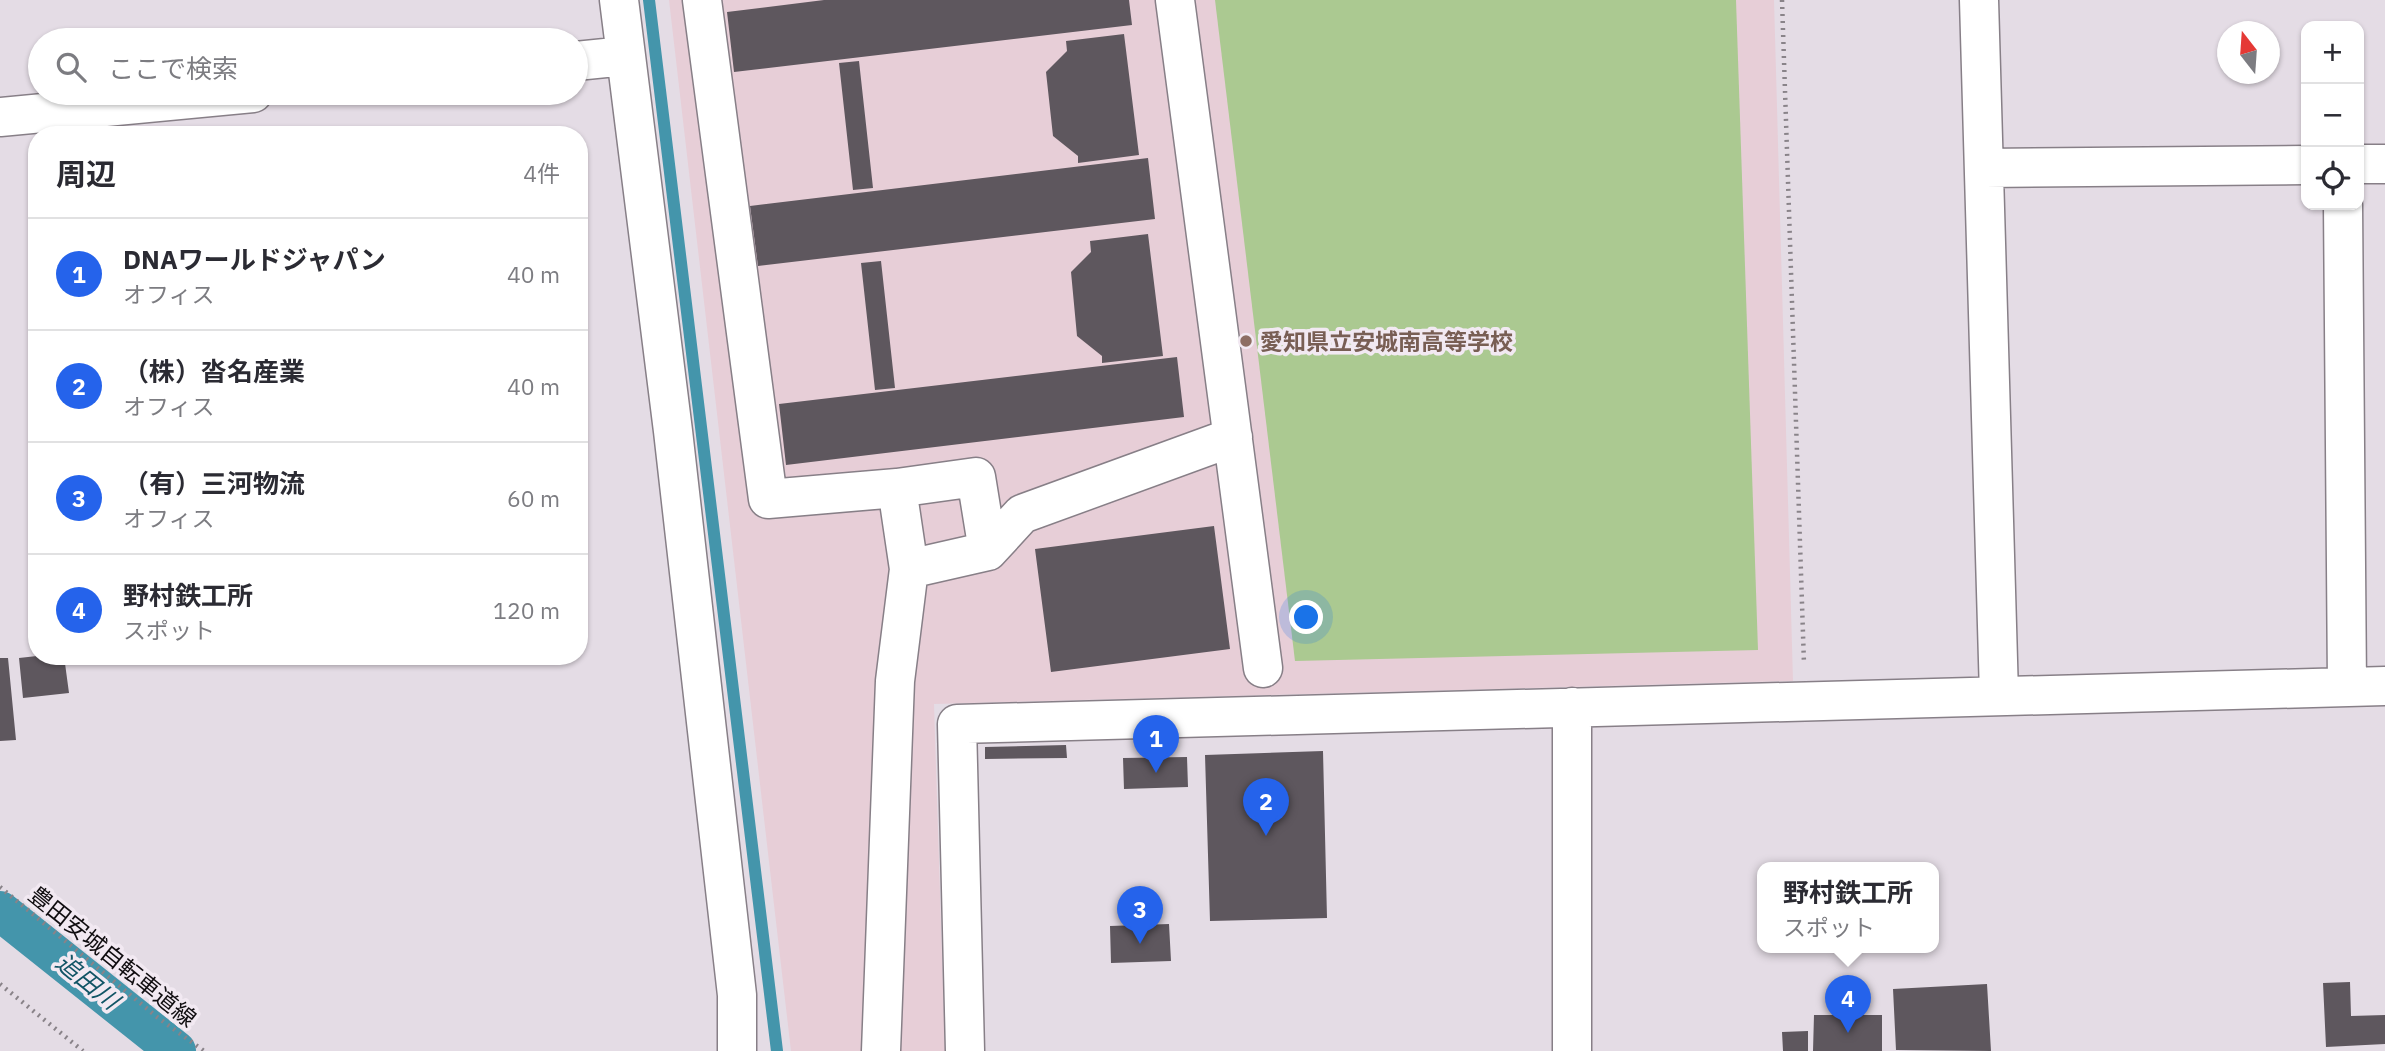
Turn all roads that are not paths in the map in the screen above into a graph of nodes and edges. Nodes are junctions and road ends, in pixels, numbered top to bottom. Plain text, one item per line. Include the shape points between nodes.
1 (619, 0) edge
2 (702, 0) edge
3 (1175, 0) edge
4 (1979, 0) edge
5 (625, 56) junction
6 (588, 60) edge
7 (126, 105) edge
8 (0, 117) edge
9 (2301, 164) edge
10 (2364, 164) edge
11 (2385, 164) edge
12 (1985, 168) junction
13 (2343, 210) edge
14 (1233, 437) junction
15 (897, 488) junction
16 (988, 551) junction
17 (909, 569) junction
18 (1263, 668) dead end
19 (2347, 686) junction
20 (2385, 686) edge
21 (1999, 695) junction
22 (1572, 707) junction
23 (737, 1051) edge
24 (881, 1051) edge
25 (965, 1051) edge
26 (1572, 1051) edge

1 - 5 street
2 - 15 street via 768,499
3 - 14 street
4 - 12 street
5 - 6 street
5 - 23 street via 736,981
7 - 8 street
9 - 12 street
10 - 11 street
12 - 21 street
13 - 19 street
14 - 16 street via 1022,514
14 - 18 street
15 - 16 street via 976,477
15 - 17 street
16 - 17 street
17 - 24 street via 895,681
19 - 20 street
19 - 21 street
21 - 22 street
22 - 25 street via 957,724
22 - 26 street

